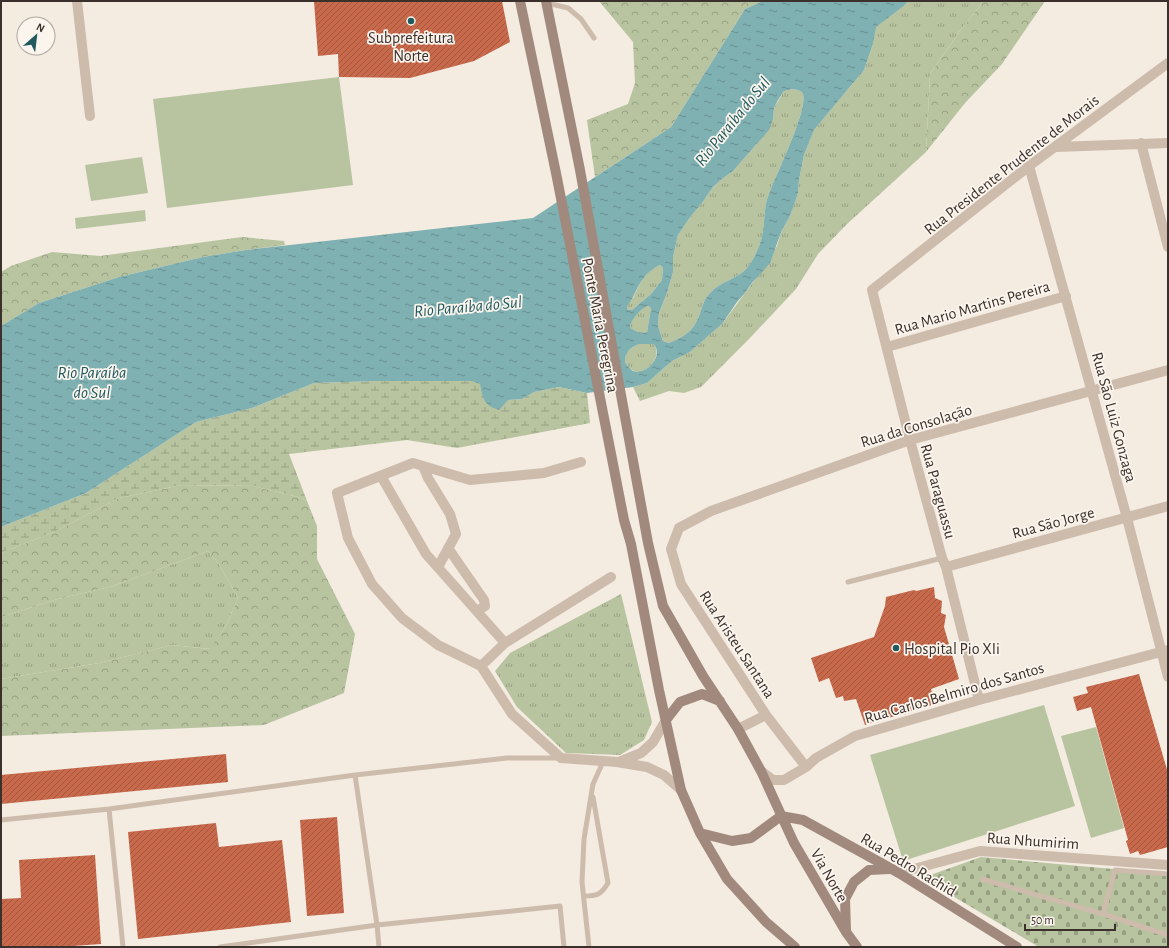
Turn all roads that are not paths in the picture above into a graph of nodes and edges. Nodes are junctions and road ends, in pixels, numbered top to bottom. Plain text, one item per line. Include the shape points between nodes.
1 (77, 1) edge
2 (520, 1) edge
3 (546, 2) edge
4 (594, 38) dead end
5 (1168, 63) edge
6 (90, 116) dead end
7 (1141, 143) junction
8 (1168, 143) edge
9 (1056, 147) junction
10 (1029, 166) junction
11 (1168, 247) edge
12 (872, 290) joint
13 (1066, 296) junction
14 (887, 347) junction
15 (1168, 370) edge
16 (1092, 391) junction
17 (910, 440) junction
18 (581, 462) dead end
19 (423, 466) junction
20 (381, 476) junction
21 (1168, 506) edge
22 (1127, 518) junction
23 (679, 528) joint
24 (448, 548) junction
25 (944, 562) junction
26 (438, 566) junction
27 (611, 577) dead end
28 (848, 582) dead end
29 (477, 612) junction
30 (505, 643) junction
31 (1165, 651) edge
32 (481, 666) junction
33 (1168, 678) edge
34 (979, 700) junction
35 (720, 701) junction
36 (766, 715) junction
37 (666, 720) junction
38 (738, 729) junction
39 (561, 758) junction
40 (603, 762) junction
41 (617, 762) junction
42 (806, 767) junction
43 (761, 771) junction
44 (355, 775) junction
45 (681, 790) junction
46 (592, 792) junction
47 (109, 809) junction
48 (781, 816) junction
49 (1, 820) edge
50 (700, 833) junction
51 (1168, 865) edge
52 (894, 871) junction
53 (1168, 874) edge
54 (982, 879) dead end
55 (584, 896) junction
56 (1103, 914) junction
57 (377, 925) junction
58 (846, 932) junction
59 (1168, 935) edge
60 (123, 947) edge
61 (220, 947) edge
62 (379, 947) edge
63 (564, 947) edge
64 (589, 947) edge
65 (795, 947) edge
66 (857, 947) edge
67 (1017, 947) edge

1 - 6 street
2 - 37 main road, Ponte Maria Peregrina
3 - 4 lane via 568,8
3 - 35 main road, Ponte Maria Peregrina via 580,170 648,543 663,606
5 - 9 street, Rua Presidente Prudente de Morais
7 - 8 street
7 - 9 street
7 - 11 street
9 - 10 street, Rua Presidente Prudente de Morais
10 - 12 street, Rua Presidente Prudente de Morais
10 - 13 street, Rua São Luiz Gonzaga
12 - 14 street, Rua Paraguassu
13 - 14 street, Rua Mario Martins Pereira
13 - 16 street, Rua São Luiz Gonzaga
14 - 17 street, Rua Paraguassu
15 - 16 street, Rua da Consolação
16 - 17 street, Rua da Consolação
16 - 22 street, Rua São Luiz Gonzaga
17 - 23 street, Rua da Consolação via 710,511
17 - 25 street, Rua Paraguassu
18 - 19 street via 544,473 470,480
19 - 20 street via 413,463
19 - 24 street via 450,514 454,527 456,534
20 - 26 street via 426,554
20 - 32 street via 337,493 348,538 372,584 402,618 438,645
21 - 22 street, Rua São Jorge
22 - 25 street, Rua São Jorge
22 - 31 street, Rua São Luiz Gonzaga
23 - 36 street, Rua Aristeu Santana via 671,549 681,584
24 - 26 street
24 - 29 street via 485,603
25 - 28 lane
25 - 34 street, Rua Paraguassu
26 - 29 street
27 - 30 street
29 - 30 street
30 - 32 street
31 - 33 street, Rua São Luiz Gonzaga
31 - 34 street, Rua Carlos Belmiro dos Santos
32 - 39 street via 512,714
34 - 42 street, Rua Carlos Belmiro dos Santos via 855,736 816,758
35 - 37 main road via 702,694 680,702
35 - 38 main road, Via Norte
36 - 38 street
36 - 42 street, Rua Aristeu Santana
37 - 41 street via 652,742 641,753
37 - 45 main road, Ponte Maria Peregrina
38 - 43 main road, Via Norte
39 - 40 street
39 - 44 lane via 507,758
40 - 41 street
40 - 46 lane
41 - 45 street via 647,767 664,775
42 - 43 street, Rua Carlos Belmiro dos Santos via 784,780 773,780
43 - 48 main road, Via Norte
44 - 47 lane
44 - 57 lane
45 - 50 main road, Ponte Maria Peregrina
46 - 55 lane via 584,840
46 - 55 lane via 608,883 596,896
47 - 49 lane
47 - 60 lane
48 - 50 main road via 751,838 732,841
48 - 52 main road, Rua Pedro Rachid via 803,820
48 - 58 main road, Via Norte
50 - 65 main road via 727,879 766,922
51 - 52 street, Rua Nhumirim via 980,851
52 - 58 main road via 869,870 854,882 845,899
52 - 67 main road, Rua Pedro Rachid
53 - 56 lane via 1115,870
54 - 56 lane
55 - 64 lane
56 - 59 lane
57 - 61 lane
57 - 62 lane
57 - 63 lane via 560,906
58 - 66 main road, Via Norte

